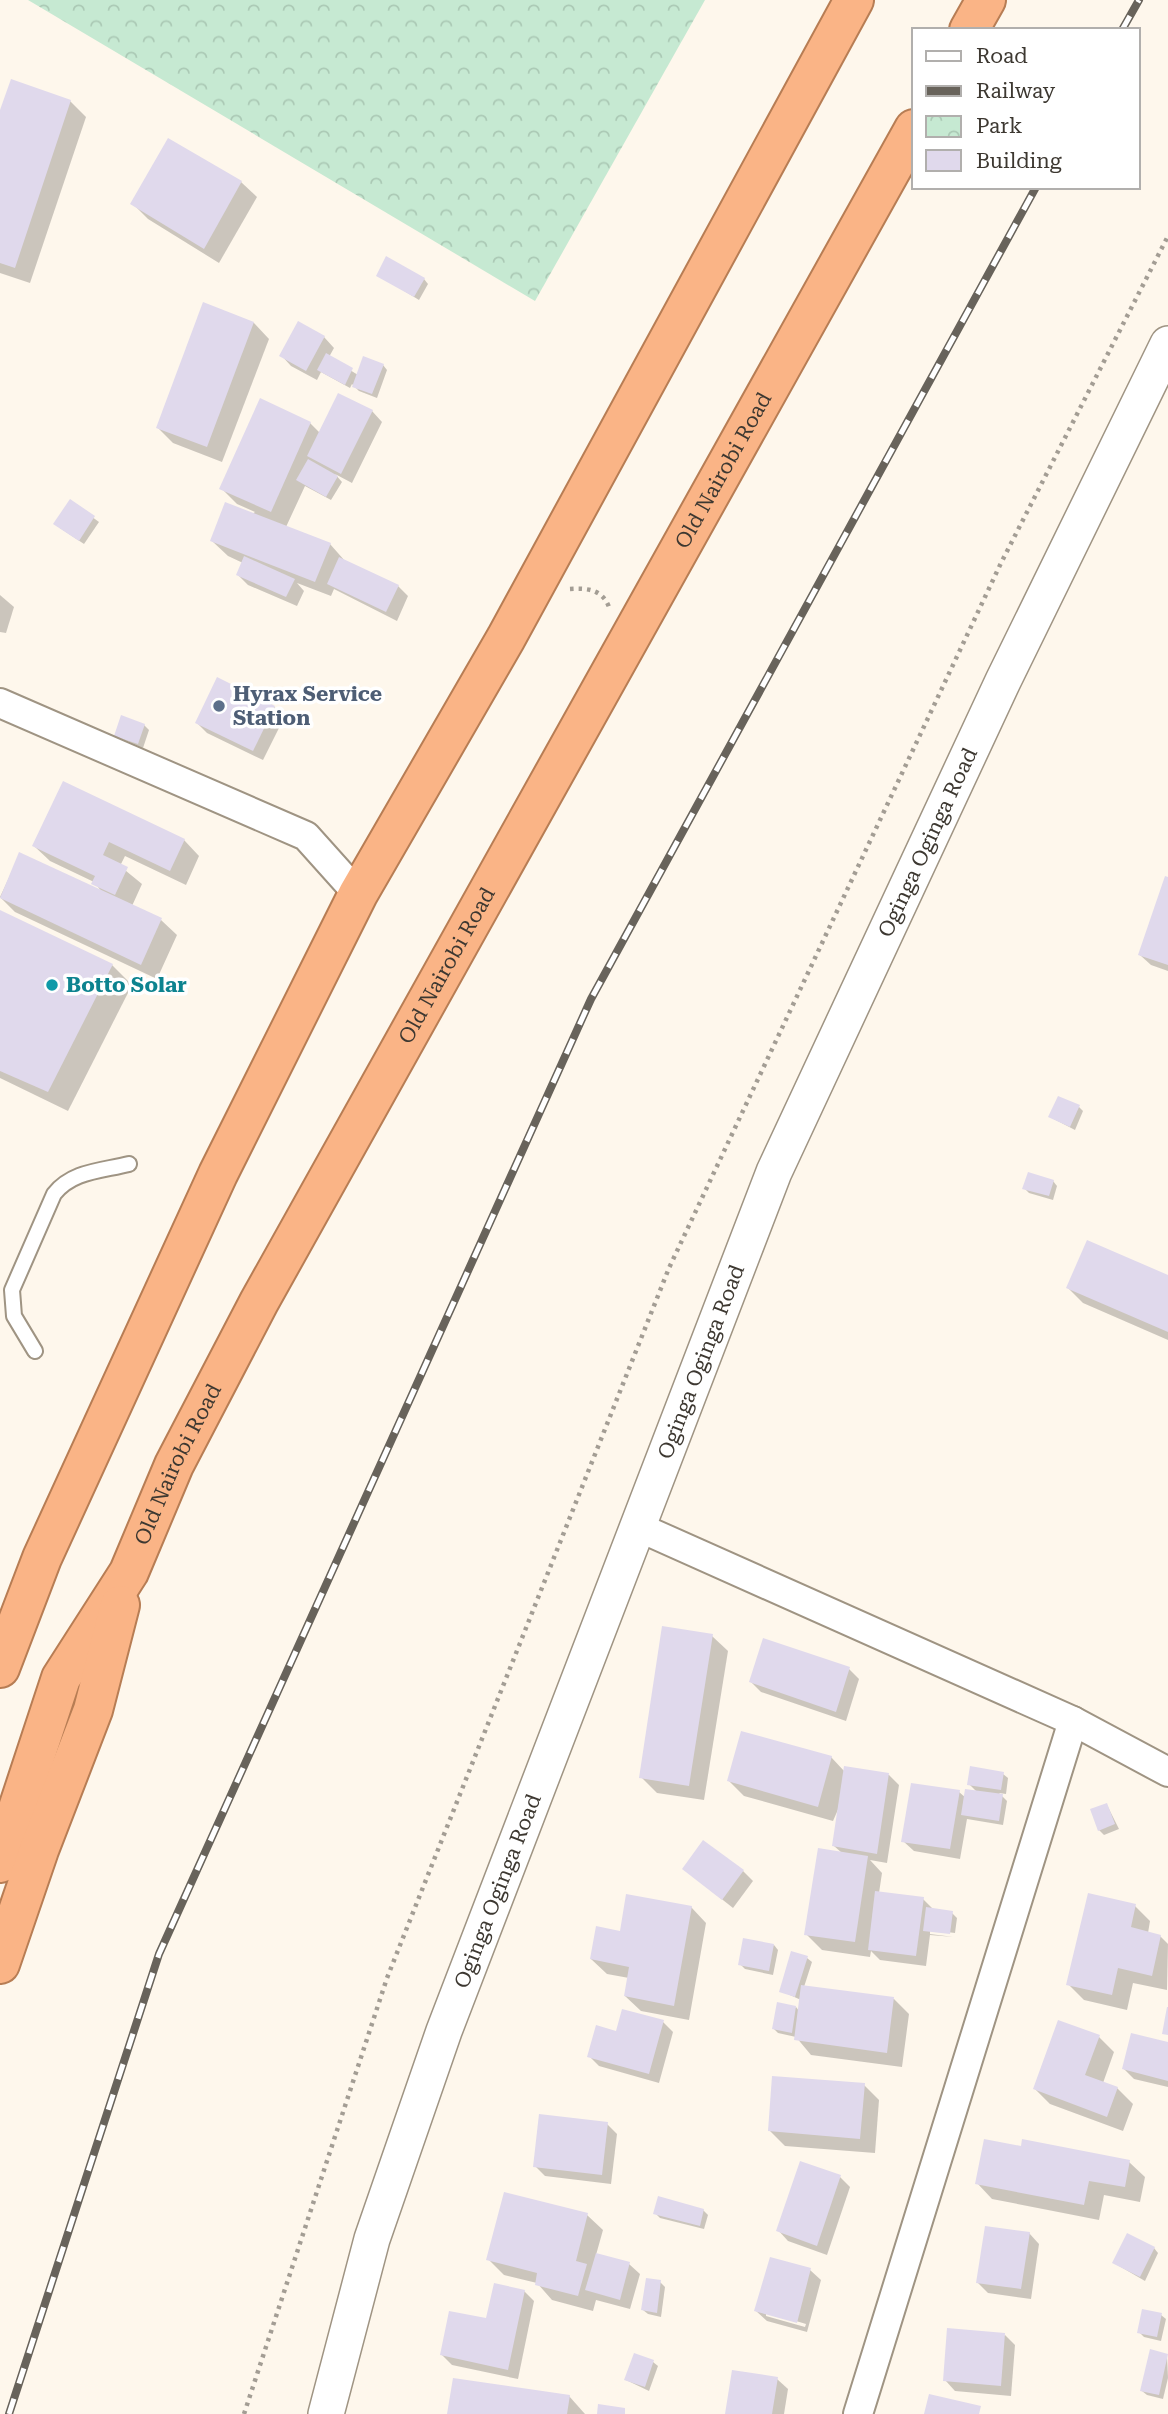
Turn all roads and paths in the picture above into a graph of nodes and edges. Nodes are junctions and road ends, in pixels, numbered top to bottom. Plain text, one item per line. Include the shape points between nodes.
1 (854, 0) edge
2 (986, 0) edge
3 (970, 28) edge
4 (912, 133) edge
5 (1168, 236) edge
6 (1168, 344) edge
7 (566, 590) dead end
8 (610, 612) dead end
9 (0, 703) edge
10 (358, 894) junction
11 (129, 1164) dead end
12 (35, 1351) dead end
13 (636, 1526) junction
14 (41, 1558) junction
15 (129, 1572) junction
16 (0, 1622) edge
17 (0, 1668) edge
18 (1073, 1721) junction
19 (1168, 1772) edge
20 (0, 1863) edge
21 (0, 1964) edge
22 (244, 2414) edge
23 (326, 2414) edge
24 (858, 2414) edge

1 - 10 highway via 506,638
2 - 3 highway
4 - 15 highway, Old Nairobi Road via 260,1302 174,1465
5 - 22 path via 1001,563 669,1268 387,1978
6 - 13 street, Oginga Oginga Road via 1003,681 774,1172
7 - 8 path via 587,588 599,593
9 - 10 street via 306,836
10 - 14 highway via 218,1174
11 - 12 lane via 73,1177 54,1194 12,1290 14,1316
13 - 18 street
13 - 23 street, Oginga Oginga Road via 426,2083 372,2239
14 - 16 highway
14 - 17 highway
15 - 20 highway, Old Nairobi Road via 61,1678
15 - 21 highway via 93,1710
18 - 19 street
18 - 24 street

